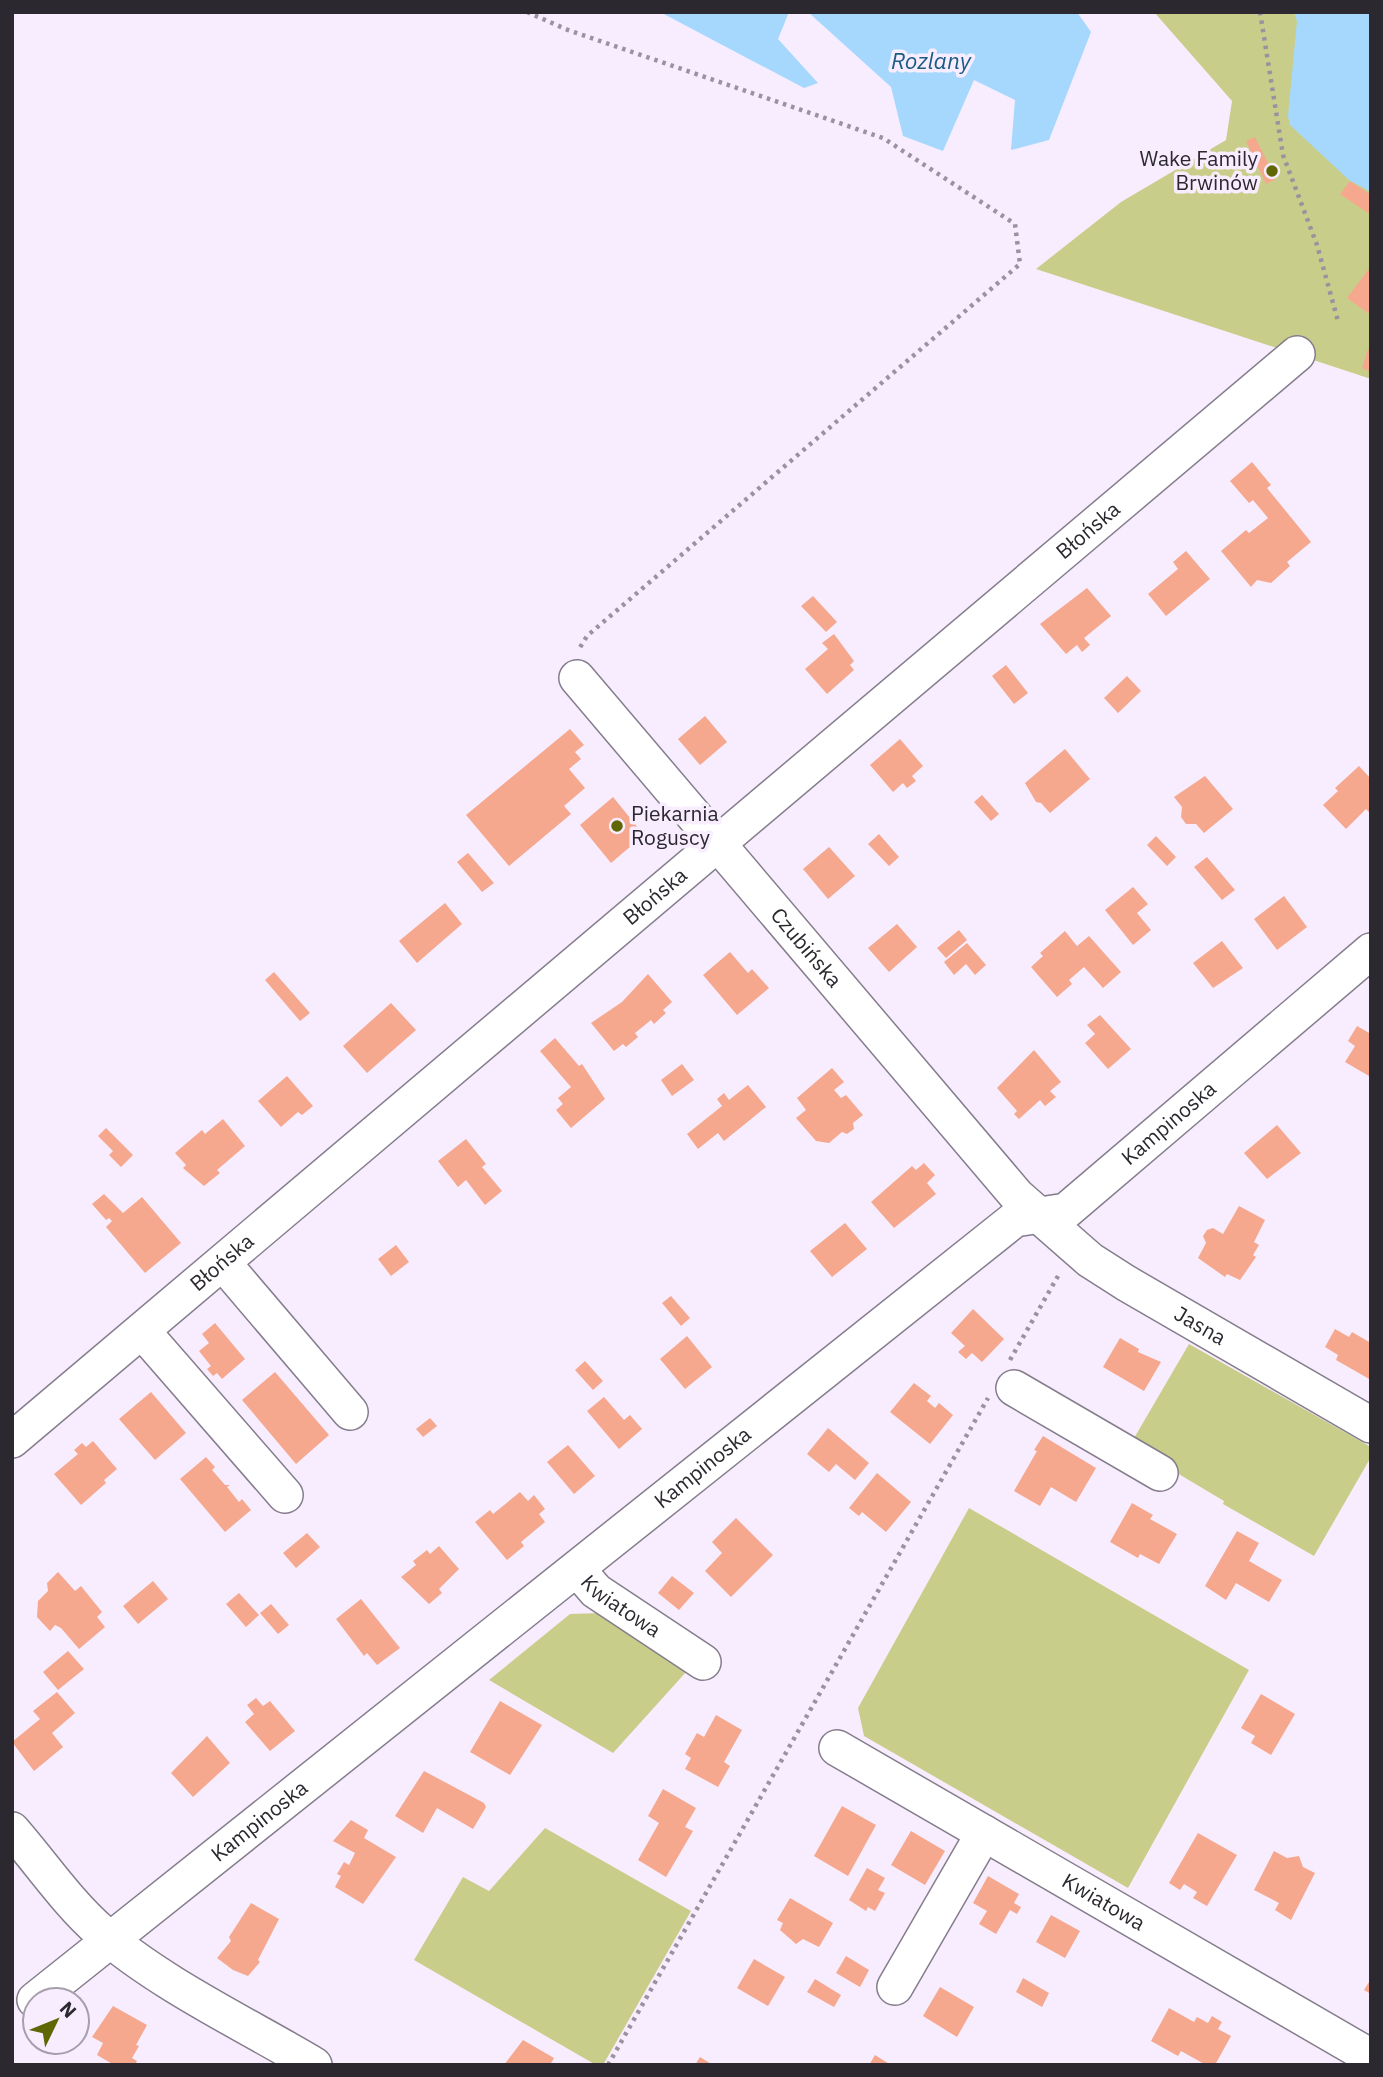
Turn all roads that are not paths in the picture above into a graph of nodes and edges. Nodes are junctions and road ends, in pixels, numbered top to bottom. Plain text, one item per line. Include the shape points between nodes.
1 (1297, 354) dead end
2 (576, 678) road end
3 (715, 843) junction
4 (1371, 951) edge
5 (1038, 1215) junction
6 (223, 1263) junction
7 (143, 1332) junction
8 (1004, 1382) road end
9 (349, 1412) dead end
10 (1371, 1425) edge
11 (12, 1440) edge
12 (1160, 1474) dead end
13 (285, 1495) dead end
14 (577, 1569) junction
15 (704, 1662) dead end
16 (837, 1748) dead end
17 (12, 1830) edge
18 (984, 1833) junction
19 (111, 1940) junction
20 (53, 1986) edge
21 (895, 1987) dead end
22 (1371, 2057) edge
23 (314, 2065) edge

1 - 3 street, Błońska
2 - 3 street, Czubińska
3 - 5 street, Czubińska via 997,1175
3 - 6 street, Błońska
4 - 5 street, Kampinoska via 1066,1211
5 - 10 street, Jasna via 1090,1260 1126,1283
5 - 14 street, Kampinoska via 1015,1219
6 - 7 street, Błońska
6 - 9 street
7 - 11 street, Błońska
7 - 13 street
8 - 12 street
14 - 15 street, Kwiatowa via 596,1591
14 - 19 street, Kampinoska
16 - 18 street, Kwiatowa
17 - 19 street
18 - 21 street
18 - 22 street, Kwiatowa
19 - 20 street, Kampinoska
19 - 23 street via 140,1962

